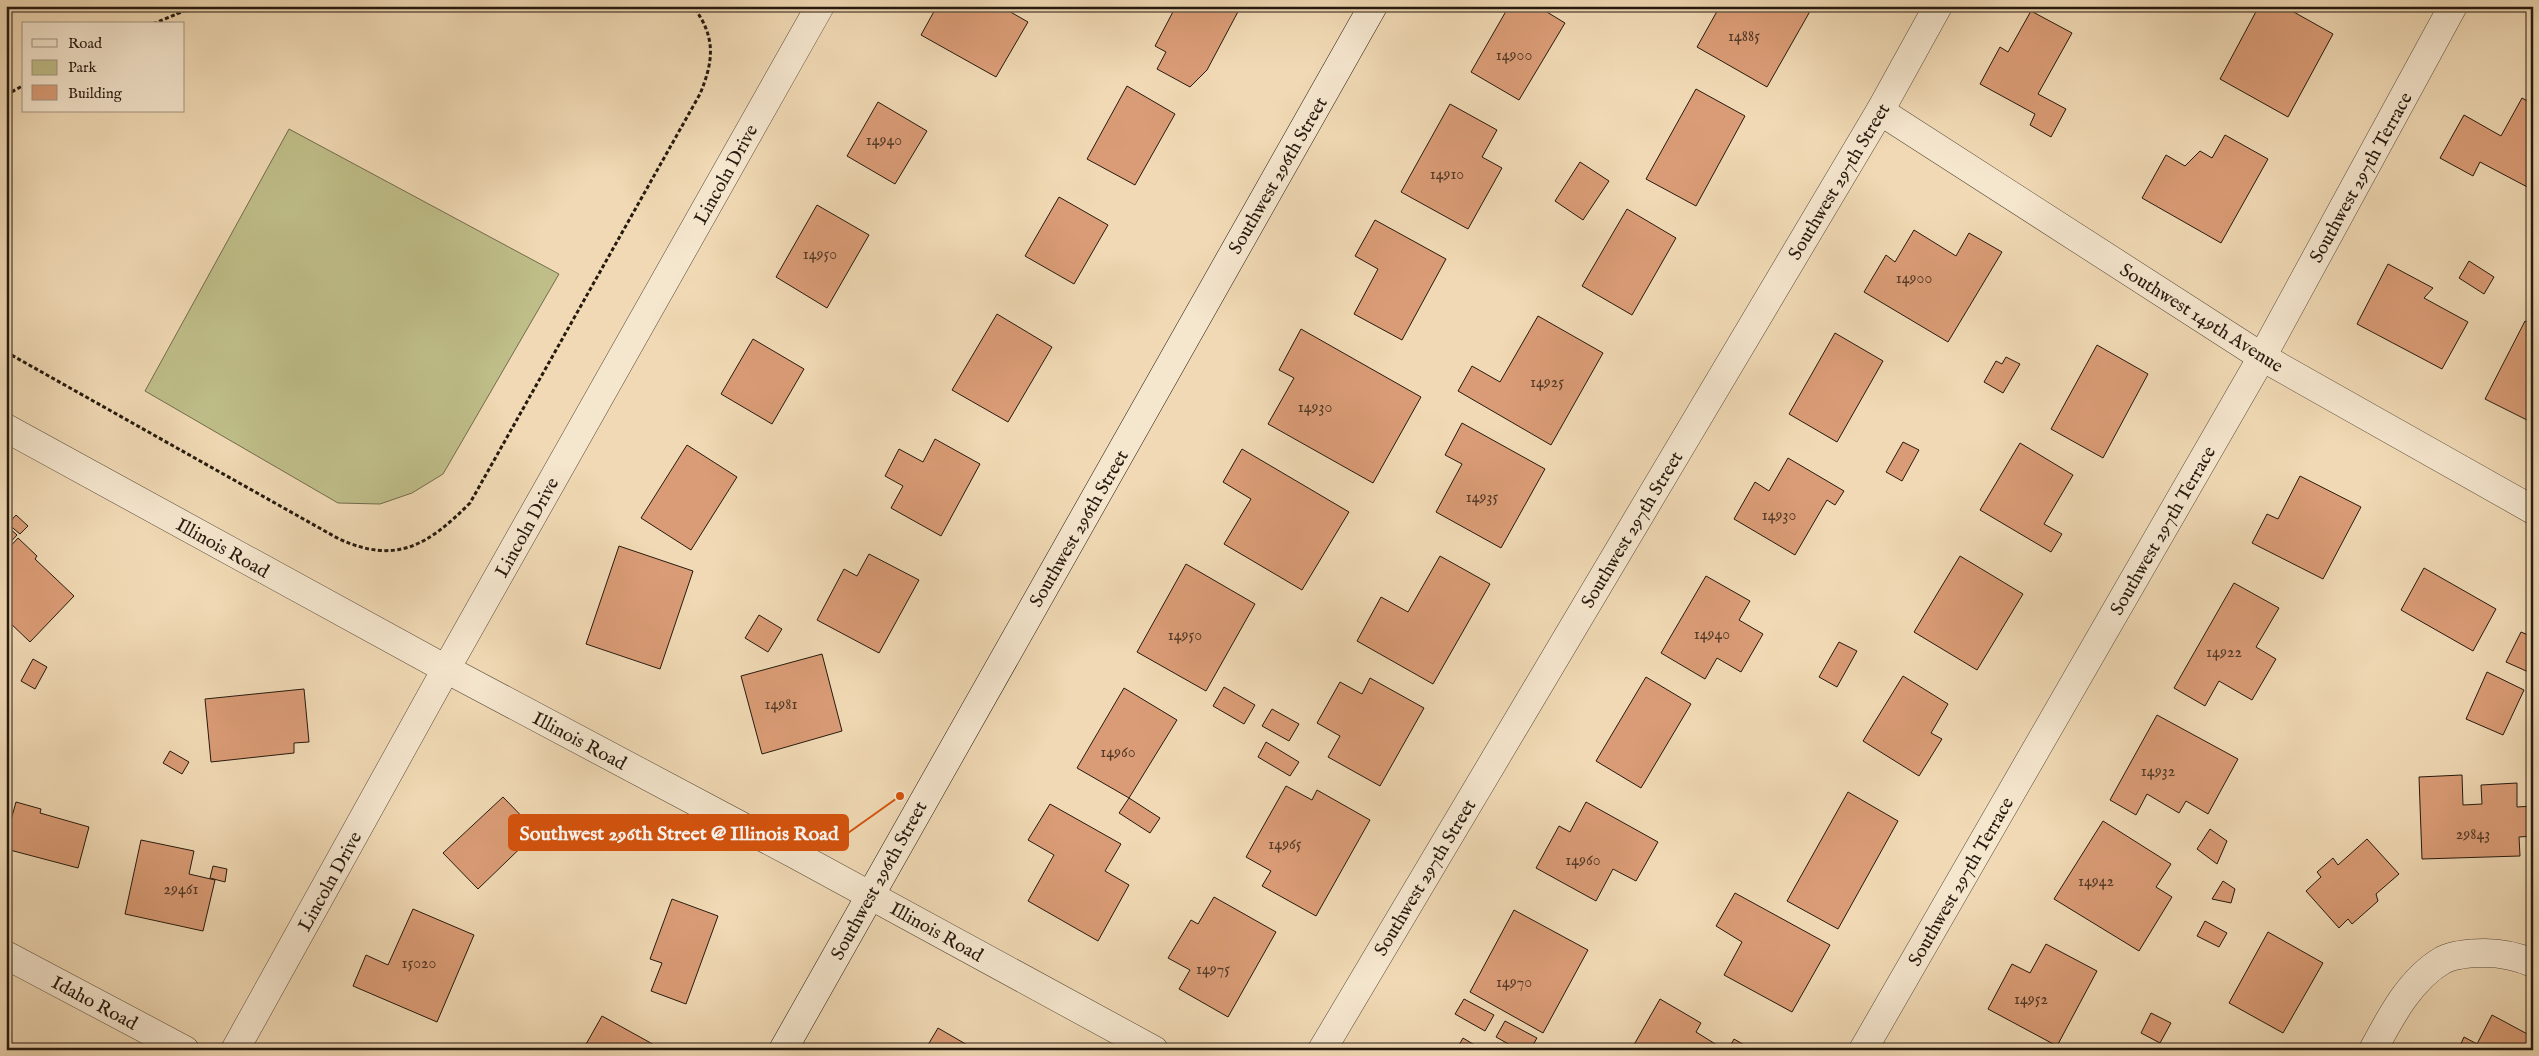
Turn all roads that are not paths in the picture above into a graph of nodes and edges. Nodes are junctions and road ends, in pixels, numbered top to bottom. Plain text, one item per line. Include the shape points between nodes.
1 (820, 6) edge
2 (1373, 6) edge
3 (1938, 6) edge
4 (2453, 6) edge
5 (1880, 111) junction
6 (2262, 357) junction
7 (6, 428) edge
8 (2533, 510) edge
9 (446, 669) junction
10 (870, 895) junction
11 (6, 955) edge
12 (2533, 963) edge
13 (185, 1050) edge
14 (235, 1050) edge
15 (783, 1050) edge
16 (1154, 1050) edge
17 (1322, 1050) edge
18 (1863, 1050) edge
19 (2373, 1050) edge

1 - 9 street, Lincoln Drive
2 - 10 street, Southwest 296th Street
3 - 5 street, Southwest 297th Street
4 - 6 street, Southwest 297th Terrace
5 - 6 street, Southwest 149th Avenue
5 - 17 street, Southwest 297th Street
6 - 8 street, Southwest 149th Avenue
6 - 18 street, Southwest 297th Terrace
7 - 9 street, Illinois Road
9 - 10 street, Illinois Road
9 - 14 street, Lincoln Drive
10 - 15 street, Southwest 296th Street
10 - 16 street, Illinois Road
11 - 13 street, Idaho Road
12 - 19 street via 2515,955 2469,953 2444,960 2418,980

